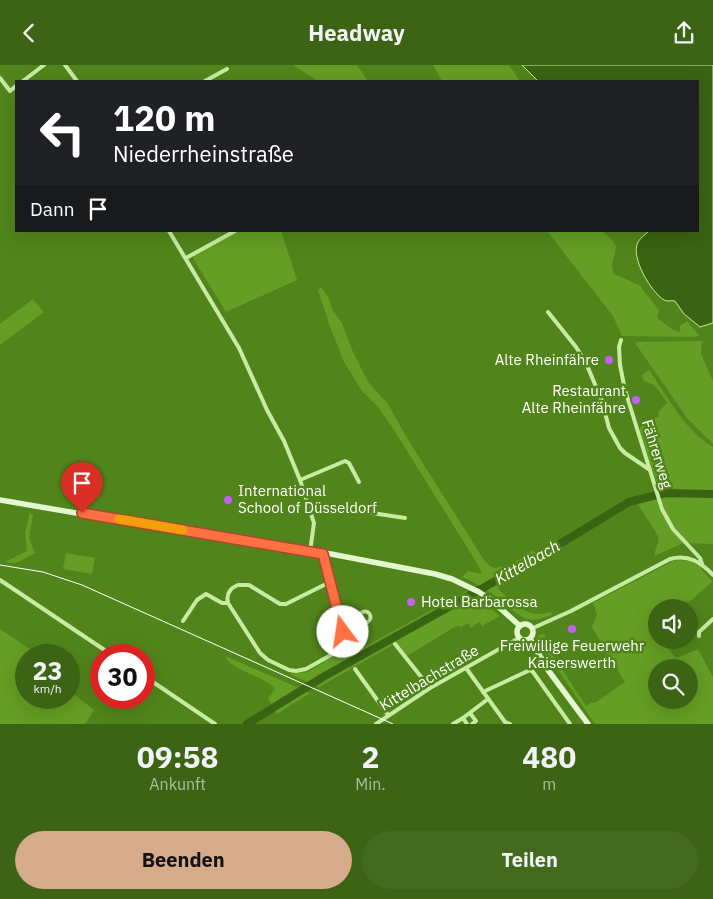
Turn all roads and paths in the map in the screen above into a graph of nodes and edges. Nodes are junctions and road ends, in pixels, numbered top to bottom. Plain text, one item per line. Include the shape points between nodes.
1 (44, 65) edge
2 (65, 65) edge
3 (226, 69) dead end
4 (0, 78) edge
5 (24, 80) edge
6 (76, 80) edge
7 (207, 80) edge
8 (15, 87) edge
9 (170, 232) edge
10 (233, 232) edge
11 (186, 258) junction
12 (548, 312) dead end
13 (621, 340) dead end
14 (650, 470) junction
15 (300, 480) junction
16 (359, 482) dead end
17 (0, 500) edge
18 (310, 511) junction
19 (405, 518) dead end
20 (310, 552) junction
21 (323, 554) junction
22 (702, 564) junction
23 (713, 575) edge
24 (0, 580) edge
25 (330, 582) junction
26 (228, 603) junction
27 (713, 619) edge
28 (184, 621) dead end
29 (363, 622) dead end
30 (520, 626) junction
31 (533, 628) junction
32 (343, 632) junction
33 (699, 636) dead end
34 (519, 638) junction
35 (530, 639) junction
36 (96, 644) edge
37 (395, 644) dead end
38 (346, 646) junction
39 (348, 653) dead end
40 (466, 668) junction
41 (355, 669) dead end
42 (155, 683) edge
43 (430, 688) junction
44 (483, 693) junction
45 (488, 699) junction
46 (470, 713) junction
47 (388, 715) junction
48 (463, 718) junction
49 (476, 723) edge
50 (215, 724) edge
51 (376, 724) edge
52 (453, 724) edge
53 (467, 724) edge
54 (510, 724) edge
55 (570, 724) edge
56 (588, 724) edge

1 - 5 street
2 - 6 street
3 - 7 street
4 - 8 street via 10,91
9 - 11 street
10 - 11 street
11 - 15 street via 239,348
12 - 14 street via 586,363 609,428 620,448
13 - 14 street, Fährerweg via 622,378
14 - 22 street, Fährerweg via 659,500 673,529
15 - 16 street via 344,461 349,463
15 - 18 street
17 - 20 main road
18 - 19 street via 333,507
18 - 20 street via 314,523
20 - 21 main road
21 - 25 street
21 - 30 main road via 452,579 486,597
22 - 23 street, Fährerweg
22 - 31 street via 683,557 670,559
24 - 36 street
25 - 26 street via 280,605 249,585 238,585 230,591
25 - 32 street
26 - 28 street via 206,594 197,599
26 - 38 street via 260,653 289,670 306,669
27 - 33 street via 699,632
29 - 32 street
30 - 31 main road via 526,623
30 - 34 main road via 517,631
31 - 35 main road
32 - 38 street
34 - 35 main road
34 - 40 street, Kittelbachstraße
35 - 56 main road
37 - 43 street
38 - 39 street
40 - 43 street, Kittelbachstraße
40 - 44 street
41 - 47 street
42 - 50 street
43 - 47 street, Kittelbachstraße
44 - 45 street
44 - 55 street via 530,670
45 - 46 street
45 - 54 street
46 - 48 street
46 - 49 street
47 - 51 street, Kittelbachstraße
48 - 52 street
48 - 53 street

